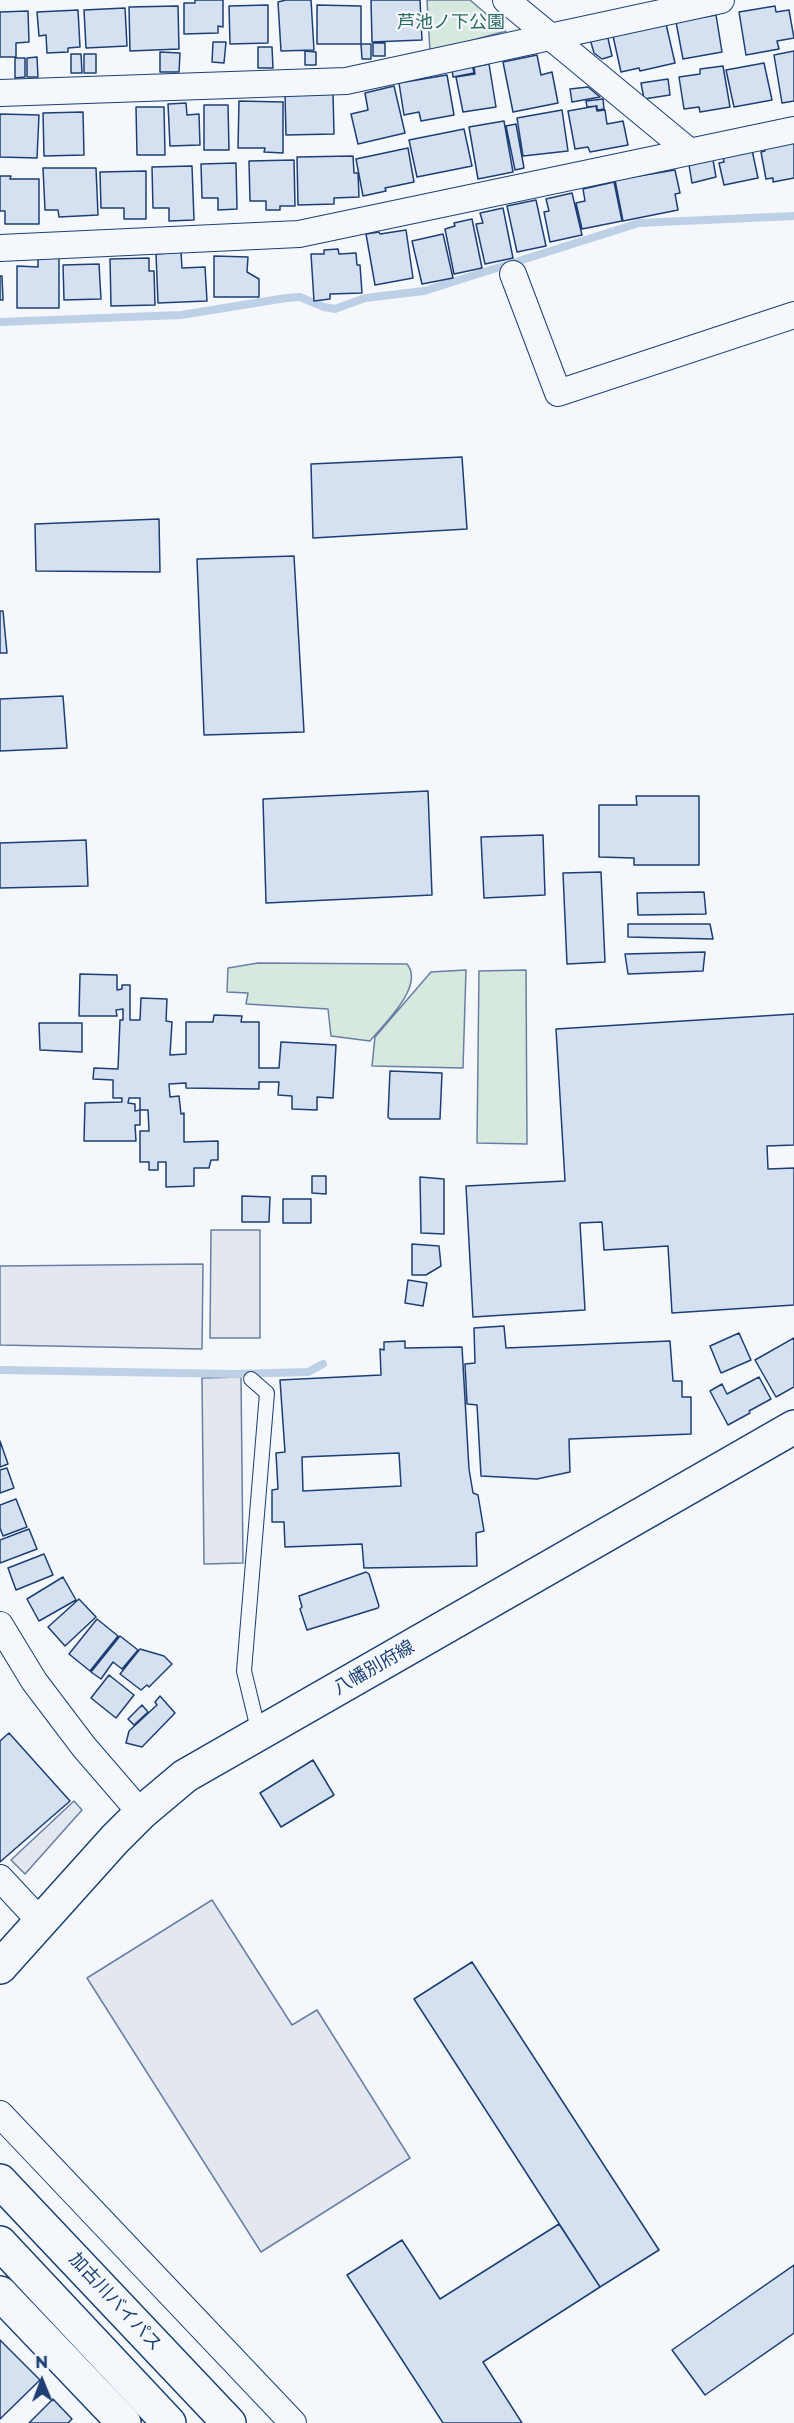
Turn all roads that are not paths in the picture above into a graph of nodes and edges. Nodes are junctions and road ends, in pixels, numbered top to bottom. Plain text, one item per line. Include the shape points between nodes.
1 (721, 0) edge
2 (510, 2) edge
3 (550, 36) junction
4 (0, 93) edge
5 (794, 130) edge
6 (690, 152) junction
7 (0, 248) edge
8 (513, 274) dead end
9 (794, 315) edge
10 (251, 1379) dead end
11 (794, 1427) edge
12 (0, 1625) edge
13 (259, 1733) junction
14 (141, 1813) junction
15 (0, 1878) edge
16 (41, 1922) junction
17 (0, 1966) edge
18 (0, 2114) edge
19 (0, 2181) edge
20 (0, 2243) edge
21 (0, 2293) edge
22 (124, 2423) edge
23 (169, 2423) edge
24 (229, 2423) edge
25 (293, 2423) edge

1 - 3 street
2 - 3 street
3 - 4 street via 346,81
3 - 6 street
5 - 6 street
6 - 7 street via 299,234
8 - 9 street via 558,393
10 - 13 lane via 267,1393 244,1671
11 - 13 main road, 八幡別府線
12 - 14 street via 34,1681
13 - 14 main road, 八幡別府線 via 185,1776
14 - 16 main road, 八幡別府線
15 - 16 street
16 - 17 main road, 八幡別府線
18 - 25 street
19 - 24 main road, 加古川バイパス
20 - 23 main road
21 - 22 main road

